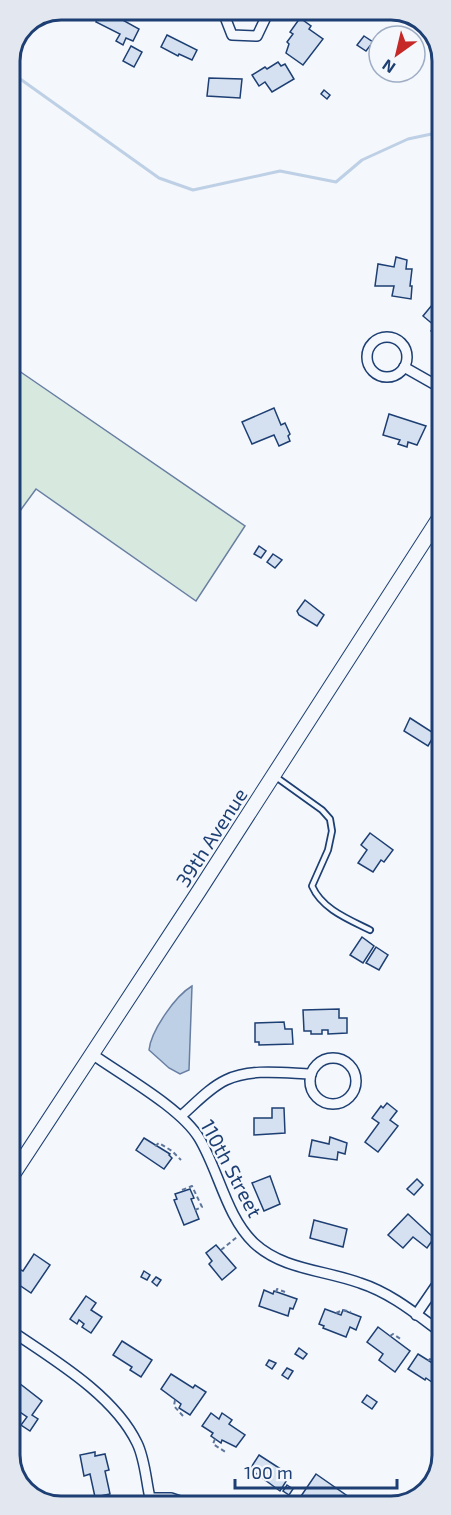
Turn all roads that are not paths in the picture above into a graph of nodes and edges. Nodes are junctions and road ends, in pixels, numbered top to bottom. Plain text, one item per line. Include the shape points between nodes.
1 (226, 20) edge
2 (265, 20) edge
3 (404, 367) junction
4 (432, 383) edge
5 (432, 529) edge
6 (274, 775) junction
7 (370, 930) dead end
8 (92, 1054) junction
9 (311, 1074) junction
10 (181, 1116) junction
11 (20, 1164) edge
12 (432, 1292) edge
13 (416, 1315) junction
14 (432, 1326) edge
15 (20, 1337) edge
16 (147, 1495) edge

1 - 2 street via 232,35 257,36
3 - 3 street via 406,354 396,339 384,337 369,348 367,362 374,373 394,376
3 - 4 street
5 - 6 main road, 39th Avenue
6 - 7 lane via 330,819 333,831 312,886 315,895 325,906
6 - 8 main road, 39th Avenue
8 - 10 street, 110th Street
8 - 11 main road, 39th Avenue
9 - 9 street via 311,1089 321,1101 343,1101 354,1090 352,1068 340,1059 319,1062
9 - 10 street via 238,1075 224,1081
10 - 13 street, 110th Street via 198,1136 232,1211 255,1243 304,1268 360,1282 388,1295
12 - 13 street
13 - 14 street, 110th Street
15 - 16 street via 100,1395 122,1417 138,1445

